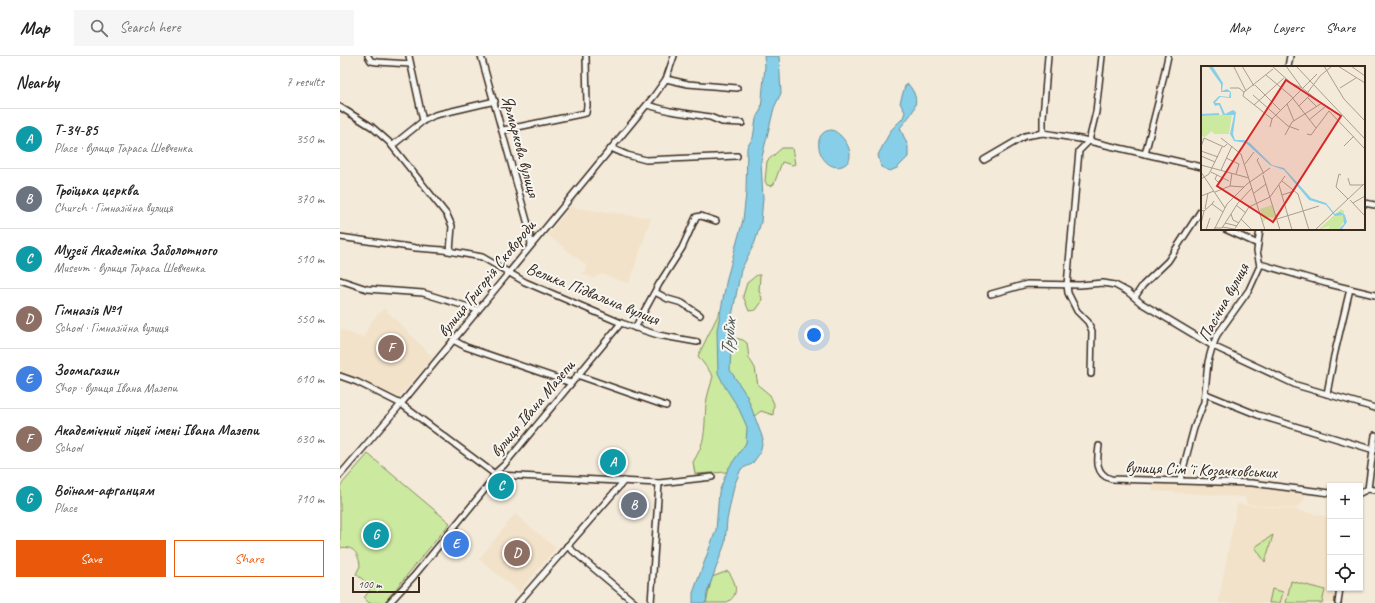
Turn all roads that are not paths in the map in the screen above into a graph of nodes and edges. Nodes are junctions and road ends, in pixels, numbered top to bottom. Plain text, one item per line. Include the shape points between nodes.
1 (368, 56) edge
2 (409, 56) edge
3 (481, 56) edge
4 (586, 56) edge
5 (674, 56) edge
6 (1048, 56) edge
7 (1102, 56) edge
8 (1168, 56) edge
9 (1290, 56) edge
10 (410, 64) junction
11 (1288, 66) edge
12 (666, 79) junction
13 (737, 88) dead end
14 (495, 101) junction
15 (647, 105) junction
16 (340, 107) edge
17 (423, 121) junction
18 (742, 123) dead end
19 (503, 130) junction
20 (1043, 133) junction
21 (1089, 141) junction
22 (393, 145) junction
23 (611, 148) junction
24 (1145, 154) junction
25 (737, 156) dead end
26 (984, 160) dead end
27 (1201, 168) edge
28 (1365, 203) edge
29 (1375, 205) edge
30 (1201, 213) edge
31 (716, 221) dead end
32 (1227, 230) edge
33 (1260, 230) edge
34 (340, 237) edge
35 (1258, 244) junction
36 (531, 245) junction
37 (450, 251) junction
38 (1260, 264) junction
39 (509, 272) junction
40 (340, 280) edge
41 (1067, 285) junction
42 (1350, 289) junction
43 (655, 292) junction
44 (991, 294) dead end
45 (1375, 295) edge
46 (1135, 297) junction
47 (478, 310) junction
48 (700, 315) dead end
49 (620, 323) junction
50 (635, 328) junction
51 (453, 340) junction
52 (697, 342) dead end
53 (1213, 346) junction
54 (1091, 374) dead end
55 (577, 375) junction
56 (340, 376) edge
57 (571, 383) junction
58 (1206, 394) junction
59 (1327, 394) junction
60 (401, 404) junction
61 (666, 406) dead end
62 (1375, 408) edge
63 (1375, 435) edge
64 (1100, 446) dead end
65 (1374, 450) junction
66 (494, 474) junction
67 (340, 475) edge
68 (712, 477) dead end
69 (624, 480) junction
70 (1180, 480) junction
71 (659, 483) junction
72 (1368, 488) junction
73 (1375, 490) edge
74 (1363, 491) edge
75 (1327, 493) edge
76 (567, 546) junction
77 (1340, 591) edge
78 (389, 603) edge
79 (518, 603) edge
80 (635, 603) edge
81 (651, 603) edge
82 (1338, 603) edge

1 - 10 street via 371,61
2 - 10 street
3 - 14 street, Ярмаркова вулиця
4 - 19 street via 586,113
5 - 12 street, вулиця Григорія Сковороди
6 - 20 street via 1042,117
7 - 21 street via 1096,112
8 - 24 street
9 - 11 street
10 - 17 street
12 - 13 street via 688,84
12 - 15 street, вулиця Григорія Сковороди
14 - 17 street via 435,115
14 - 19 street, Ярмаркова вулиця
15 - 18 street via 713,117 722,122
15 - 23 street, вулиця Григорія Сковороди
16 - 22 street via 372,127
17 - 22 street
19 - 36 street, Ярмаркова вулиця via 529,228
20 - 21 street
20 - 26 street via 1025,136
21 - 24 street
21 - 41 street via 1079,151
22 - 37 street via 451,221 453,229
23 - 25 street via 646,160
23 - 36 street, вулиця Григорія Сковороди
24 - 27 street
28 - 29 street
30 - 46 street via 1168,261 1143,285
31 - 43 street via 696,216 682,248
32 - 35 street
33 - 35 street, Пасічна вулиця
34 - 37 street, Велика Підвальна вулиця
35 - 38 street, Пасічна вулиця via 1257,255
36 - 39 street, вулиця Григорія Сковороди
37 - 39 street, Велика Підвальна вулиця via 482,257
38 - 42 street
38 - 53 street, Пасічна вулиця via 1250,290
39 - 47 street, вулиця Григорія Сковороди
39 - 49 street, Велика Підвальна вулиця via 529,284
40 - 47 street via 367,289 423,293
41 - 44 street via 1027,284
41 - 46 street via 1112,284
41 - 54 street via 1077,311 1088,322 1092,331
42 - 45 street
42 - 59 street
43 - 48 street via 682,303
43 - 50 street
46 - 53 street
47 - 51 street, вулиця Григорія Сковороди
49 - 50 street, Велика Підвальна вулиця
49 - 55 street, вулиця Івана Мазепи
50 - 52 street, Велика Підвальна вулиця via 667,338
51 - 57 street via 476,351
51 - 60 street, вулиця Григорія Сковороди
53 - 58 street, Пасічна вулиця via 1208,362
53 - 59 street via 1296,385
55 - 57 street, вулиця Івана Мазепи
55 - 61 street
56 - 60 street
57 - 66 street, вулиця Івана Мазепи
58 - 65 street via 1258,415
58 - 70 street, Пасічна вулиця
59 - 62 street
60 - 66 street
60 - 67 street, вулиця Григорія Сковороди
63 - 65 street
64 - 70 street, вулиця Сімʼї Козачковських via 1099,468 1101,474 1108,478
65 - 72 street
66 - 69 street via 512,477
66 - 78 street, вулиця Івана Мазепи via 491,482
68 - 71 street
69 - 71 street
69 - 76 street
70 - 75 street, вулиця Сімʼї Козачковських via 1270,484
71 - 81 street
72 - 73 street
72 - 74 street
76 - 79 street
76 - 80 street
77 - 82 street

